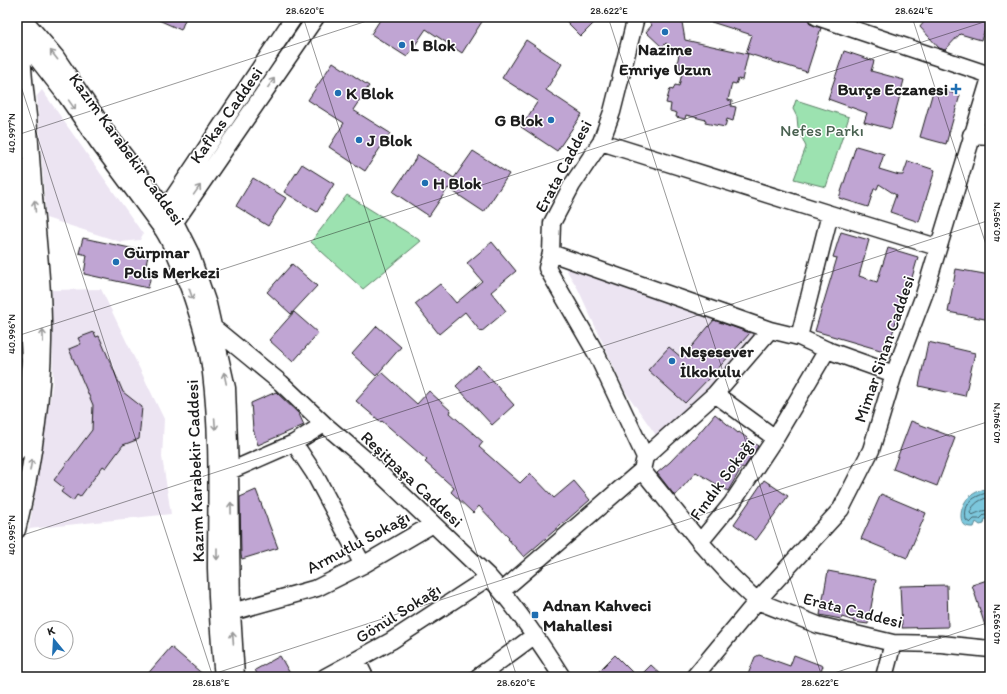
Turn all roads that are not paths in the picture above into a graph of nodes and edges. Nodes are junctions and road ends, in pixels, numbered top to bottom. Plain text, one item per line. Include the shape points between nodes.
1 (294, 17) edge
2 (316, 17) edge
3 (636, 17) edge
4 (818, 17) edge
5 (22, 28) edge
6 (990, 76) edge
7 (971, 135) junction
8 (990, 136) edge
9 (601, 142) junction
10 (17, 165) edge
11 (830, 214) junction
12 (165, 221) junction
13 (937, 247) junction
14 (551, 252) junction
15 (208, 329) junction
16 (770, 330) junction
17 (799, 336) junction
18 (23, 338) edge
19 (827, 350) junction
20 (894, 374) junction
21 (715, 394) junction
22 (324, 424) junction
23 (774, 438) junction
24 (294, 443) junction
25 (17, 452) edge
26 (643, 463) junction
27 (230, 471) junction
28 (22, 481) edge
29 (433, 524) junction
30 (17, 530) edge
31 (700, 542) junction
32 (363, 565) junction
33 (489, 577) junction
34 (502, 591) junction
35 (757, 601) junction
36 (232, 612) junction
37 (535, 635) junction
38 (893, 643) junction
39 (990, 649) edge
40 (357, 660) junction
41 (223, 677) edge
42 (236, 677) edge
43 (325, 677) edge
44 (365, 677) edge
45 (478, 677) edge
46 (562, 677) edge
47 (694, 677) edge
48 (884, 677) edge

1 - 12 street, Kafkas Caddesi
12 -> 2 street, Kafkas Caddesi
3 - 9 street, Erata Caddesi via 612,112
4 - 6 street
5 - 12 street, Kazım Karabekir Caddesi via 67,97
28 -> 5 street via 34,448 43,341
6 - 7 street, Mimar Sinan Caddesi
7 - 8 street
7 - 13 street, Mimar Sinan Caddesi
9 - 11 street
9 - 14 street, Erata Caddesi via 572,185 552,223
10 - 18 street
11 - 13 street
11 - 17 street
12 - 15 street, Kazım Karabekir Caddesi via 190,252 208,304
13 - 20 street, Mimar Sinan Caddesi via 924,295
14 - 16 street
14 - 26 street, Erata Caddesi via 547,268 597,355
15 - 22 street, Reşitpaşa Caddesi via 281,383
27 -> 15 street via 227,388
15 -> 41 street, Kazım Karabekir Caddesi via 216,429 218,630
16 - 17 street
16 - 21 street
17 - 19 street
18 - 25 street via 29,369
19 - 20 street
19 - 23 street, Fındık Sokağı
20 - 35 street, Mimar Sinan Caddesi via 871,450 841,509
21 - 23 street
21 - 26 street
22 - 24 street
22 - 29 street, Reşitpaşa Caddesi
23 - 31 street, Fındık Sokağı via 732,503
24 - 27 street
24 - 32 street via 314,473
26 - 31 street, Erata Caddesi
26 - 34 street
36 -> 27 street
28 - 30 street
29 - 32 street, Armutlu Sokağı
29 - 33 street, Reşitpaşa Caddesi
31 - 35 street, Erata Caddesi
32 - 36 street, Armutlu Sokağı via 317,588
33 - 34 street, Reşitpaşa Caddesi
33 - 40 street, Gönül Sokağı via 391,641
34 - 37 street, Reşitpaşa Caddesi
35 - 38 street, Erata Caddesi via 818,624
35 - 47 street, Mimar Sinan Caddesi
42 -> 36 street
37 - 45 street
37 - 46 street, Reşitpaşa Caddesi
38 - 39 street, Erata Caddesi
38 - 48 street
40 - 43 street, Gönül Sokağı
40 - 44 street

